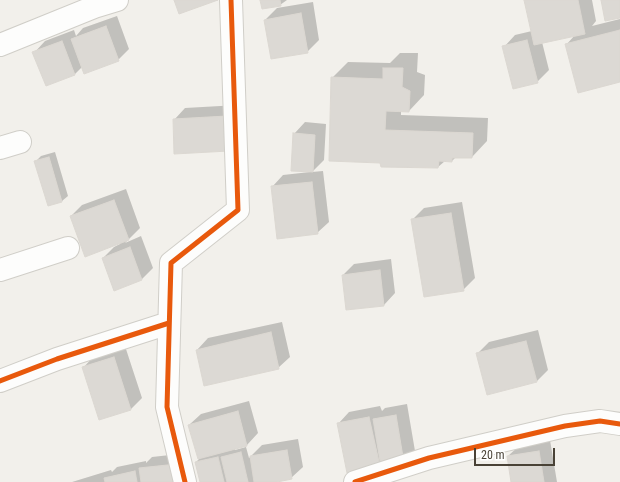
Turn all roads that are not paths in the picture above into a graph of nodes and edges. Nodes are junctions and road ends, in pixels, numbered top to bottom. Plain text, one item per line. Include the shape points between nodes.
1 (116, 0) edge
2 (231, 0) edge
3 (0, 45) edge
4 (68, 248) dead end
5 (0, 270) edge
6 (169, 323) junction
7 (0, 381) edge
8 (620, 424) edge
9 (184, 482) edge
10 (355, 482) edge

1 - 3 street
2 - 6 street via 238,210 171,263
4 - 5 street
6 - 7 street via 57,359
6 - 9 street via 167,407
8 - 10 street via 600,421 565,426 429,458

